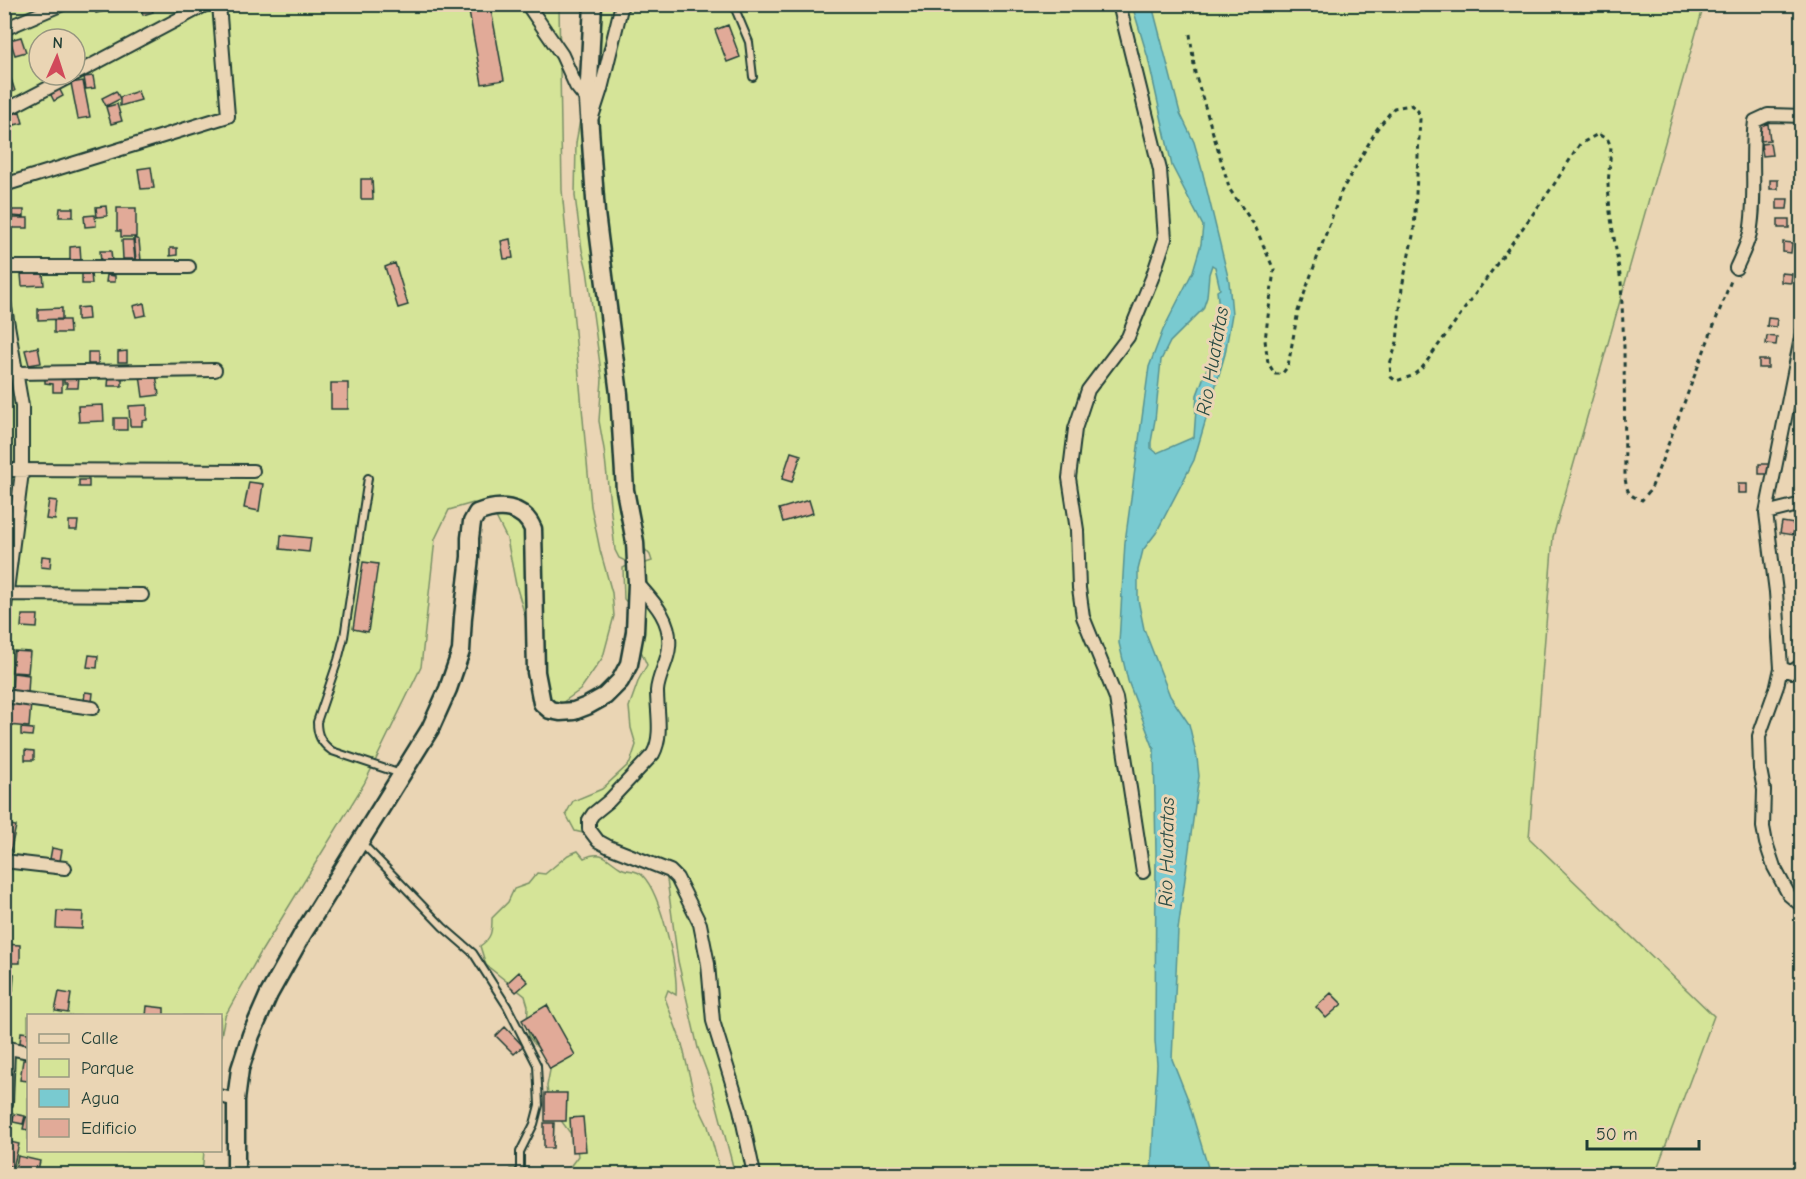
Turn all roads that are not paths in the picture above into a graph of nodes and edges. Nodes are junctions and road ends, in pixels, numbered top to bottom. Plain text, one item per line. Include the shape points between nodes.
1 (63, 4) edge
2 (207, 4) edge
3 (219, 4) edge
4 (527, 4) edge
5 (593, 4) edge
6 (622, 4) edge
7 (733, 4) edge
8 (1119, 4) edge
9 (4, 30) edge
10 (87, 67) edge
11 (753, 77) dead end
12 (49, 87) edge
13 (588, 100) junction
14 (4, 111) edge
15 (1802, 116) edge
16 (590, 124) junction
17 (4, 185) edge
18 (4, 267) edge
19 (189, 267) dead end
20 (1736, 268) road end
21 (4, 302) edge
22 (1802, 333) edge
23 (215, 370) dead end
24 (16, 373) junction
25 (4, 470) edge
26 (253, 471) dead end
27 (22, 472) junction
28 (368, 478) dead end
29 (1802, 504) edge
30 (1766, 513) junction
31 (637, 583) junction
32 (8, 594) junction
33 (142, 595) dead end
34 (4, 614) edge
35 (1802, 665) edge
36 (1780, 668) junction
37 (4, 696) edge
38 (93, 708) dead end
39 (402, 774) junction
40 (361, 842) junction
41 (4, 861) edge
42 (65, 868) dead end
43 (1143, 872) dead end
44 (1802, 906) edge
45 (8, 1048) edge
46 (27, 1052) edge
47 (228, 1098) edge
48 (9, 1104) dead end
49 (236, 1174) edge
50 (520, 1174) edge
51 (754, 1174) edge

1 - 9 street
2 - 10 street
3 - 17 street via 228,116
4 - 13 street
5 - 13 street
6 - 16 street
7 - 11 lane via 749,42
8 - 43 street via 1160,170 1165,239 1128,337 1089,390 1075,429 1070,478 1083,617 1116,698
12 - 14 street
13 - 16 street
15 - 20 street via 1768,115 1755,121 1751,225
16 - 31 street via 596,213
18 - 19 street
21 - 24 street
22 - 30 street
23 - 24 street
24 - 27 street via 22,406
25 - 27 street
26 - 27 street
27 - 32 street
28 - 39 lane via 344,637 317,732 332,751
29 - 30 street
30 - 36 street
31 - 39 street via 635,632 629,664 620,681 587,706 574,711 550,710 542,703 536,672 533,529 522,512 492,507 477,513 470,538 461,651 430,729
31 - 51 street via 660,609 668,633 669,647 657,687 658,745 593,814 589,829 609,847 670,871 700,924 708,964 712,1021 740,1110
32 - 33 street
32 - 34 street
35 - 36 street via 1791,672
36 - 44 street via 1759,736 1763,827 1774,867 1789,895
37 - 38 street
39 - 40 street
40 - 47 street via 325,895 269,994
40 - 50 lane via 473,953 507,1006 537,1065 539,1105 520,1152
41 - 42 street
45 - 46 street
45 - 48 lane
47 - 49 street

